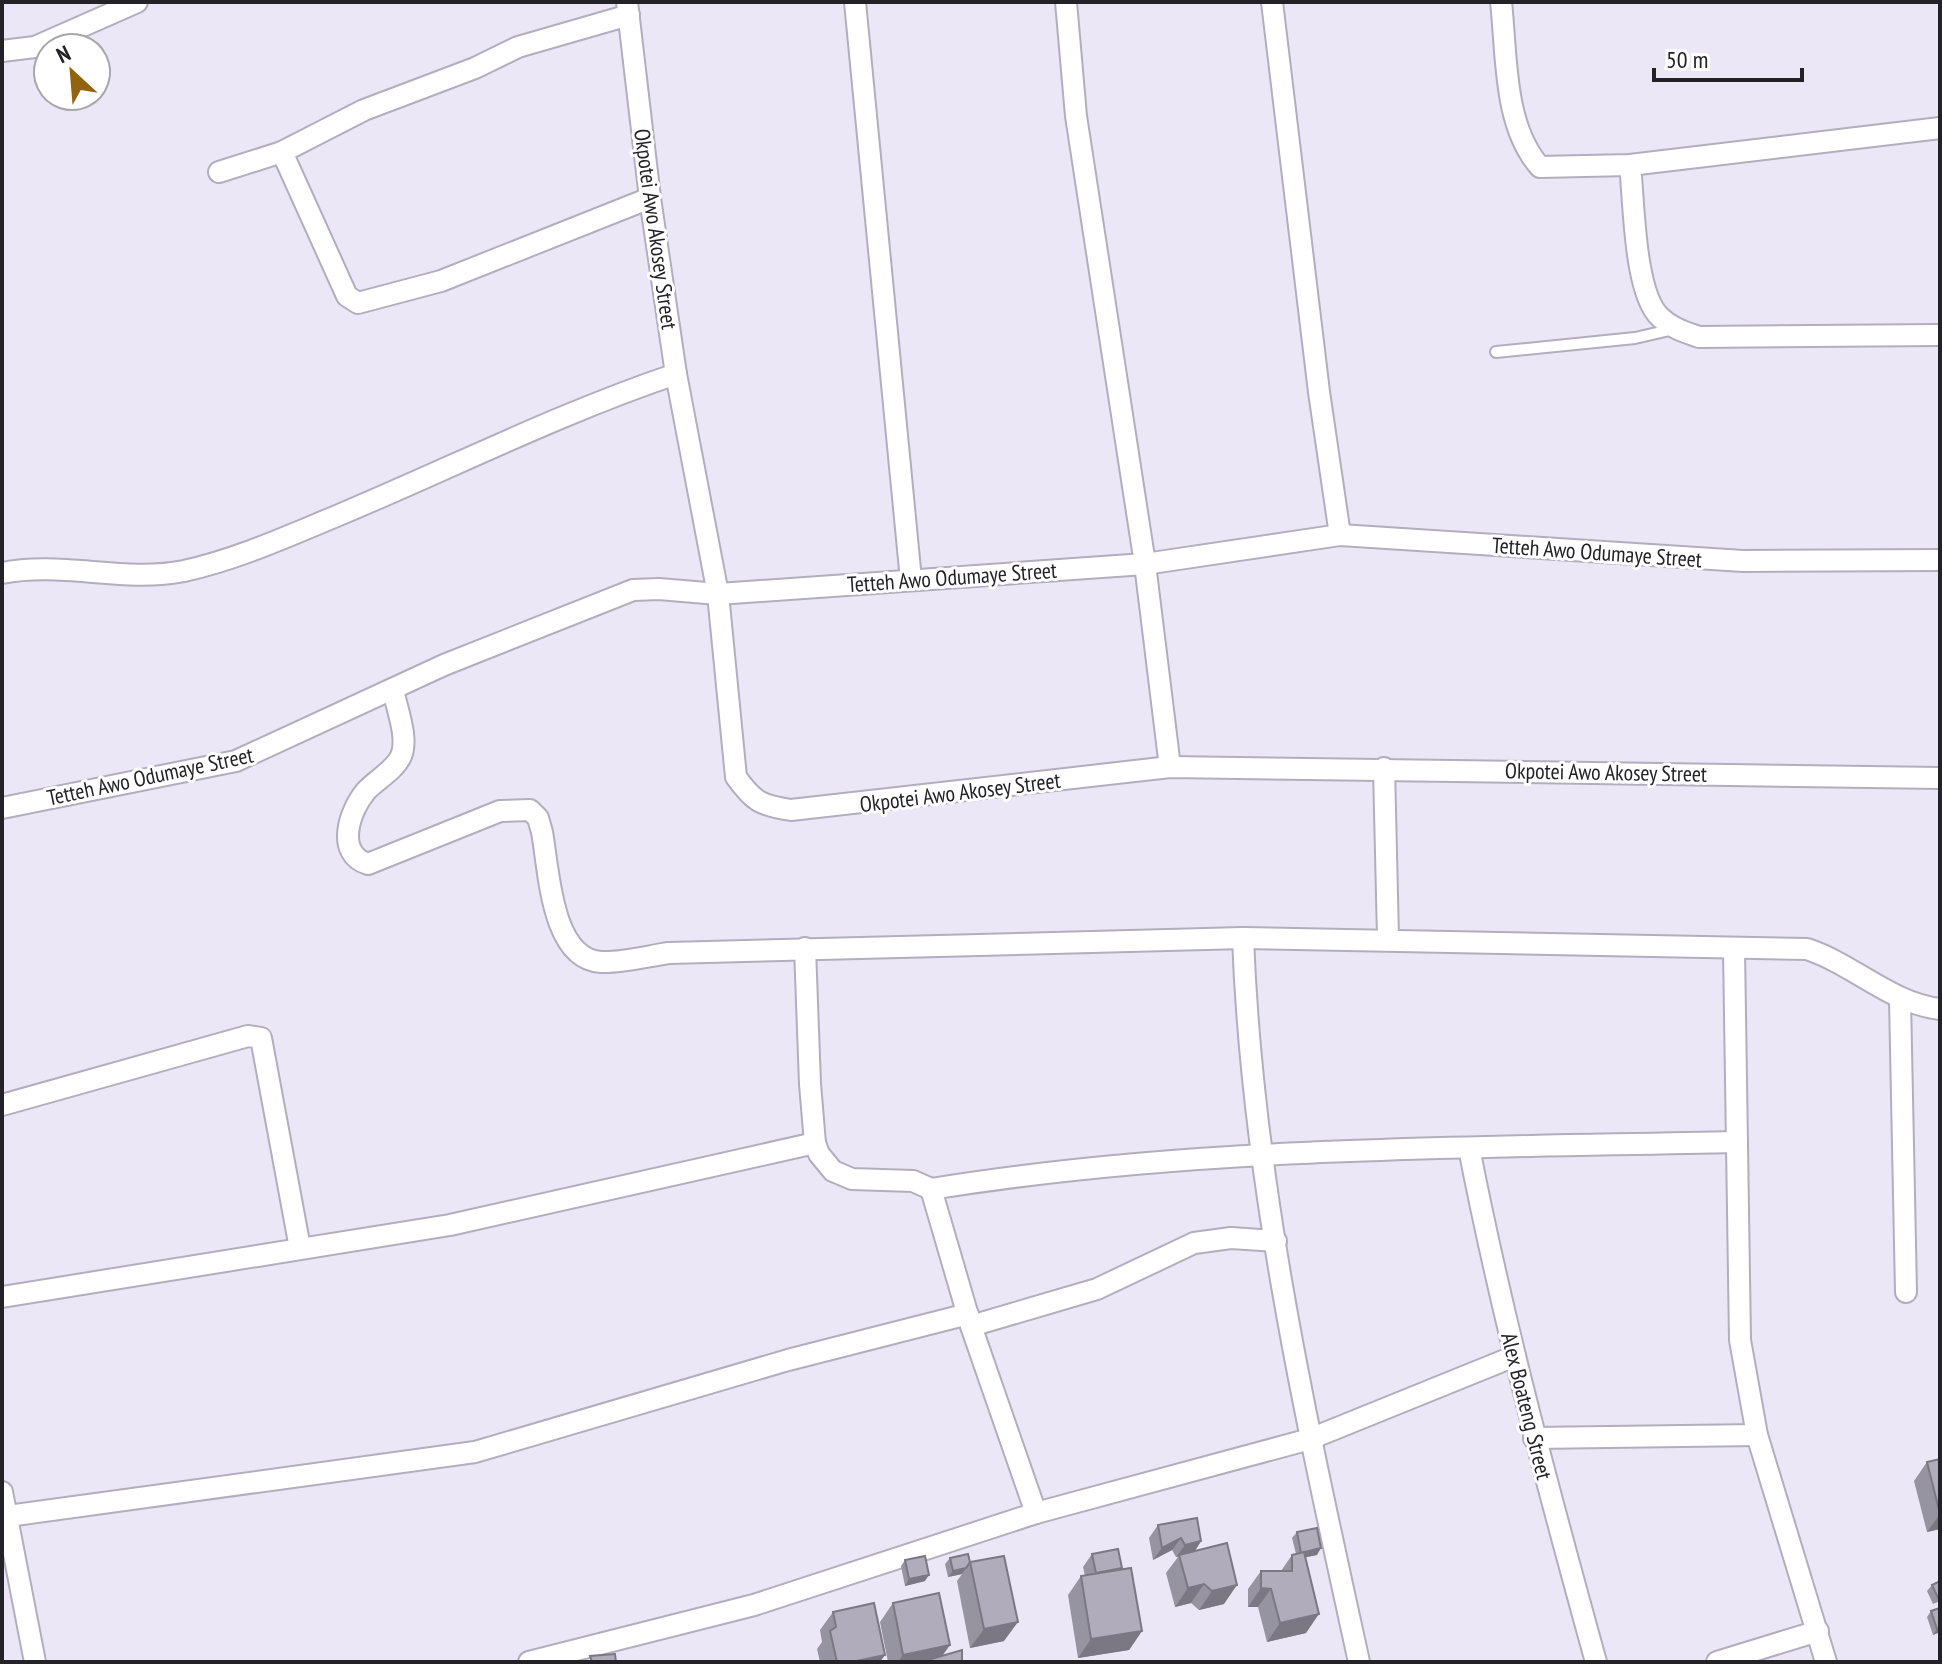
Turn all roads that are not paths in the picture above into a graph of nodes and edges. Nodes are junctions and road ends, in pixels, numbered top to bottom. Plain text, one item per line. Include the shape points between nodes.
1 (137, 2) edge
2 (855, 2) edge
3 (1066, 2) edge
4 (1272, 2) edge
5 (1501, 2) edge
6 (628, 9) edge
7 (2, 51) edge
8 (1940, 128) edge
9 (282, 152) junction
10 (1630, 165) junction
11 (219, 172) dead end
12 (650, 198) junction
13 (1676, 328) junction
14 (1940, 335) edge
15 (1496, 352) dead end
16 (676, 374) junction
17 (1340, 535) junction
18 (1940, 560) edge
19 (1145, 564) junction
20 (2, 573) edge
21 (911, 580) junction
22 (718, 594) junction
23 (393, 689) junction
24 (1170, 767) junction
25 (1384, 768) junction
26 (1940, 778) edge
27 (2, 808) edge
28 (1243, 938) junction
29 (1388, 938) junction
30 (805, 948) junction
31 (1734, 949) junction
32 (1900, 999) junction
33 (1940, 1009) edge
34 (2, 1105) edge
35 (1737, 1142) junction
36 (815, 1143) junction
37 (1469, 1148) junction
38 (1263, 1154) junction
39 (931, 1189) junction
40 (1276, 1241) junction
41 (300, 1248) junction
42 (1906, 1292) dead end
43 (2, 1297) edge
44 (969, 1320) junction
45 (1515, 1356) junction
46 (1757, 1435) junction
47 (1534, 1438) junction
48 (1310, 1439) junction
49 (2, 1492) edge
50 (1036, 1513) junction
51 (8, 1516) junction
52 (9, 1566) edge
53 (1818, 1631) junction
54 (35, 1662) edge
55 (529, 1662) edge
56 (1359, 1662) edge
57 (1596, 1662) edge
58 (1717, 1662) edge
59 (1826, 1662) edge

1 - 7 street via 35,47
2 - 21 street
3 - 19 street via 1076,116
4 - 17 street
5 - 10 street via 1523,148 1540,167
6 - 9 street via 364,110
6 - 12 street, Okpotei Awo Akosey Street
8 - 10 street
9 - 11 street
9 - 12 street via 347,296 358,303 441,281
10 - 13 street via 1644,283 1658,316
12 - 16 street, Okpotei Awo Akosey Street
13 - 14 street via 1699,337
13 - 15 lane via 1635,338
16 - 20 street via 583,407 385,498 225,560 138,576 28,568
16 - 22 street, Okpotei Awo Akosey Street
17 - 18 street, Tetteh Awo Odumaye Street via 1743,561
17 - 19 street, Tetteh Awo Odumaye Street
19 - 21 street, Tetteh Awo Odumaye Street
19 - 24 street
21 - 22 street, Tetteh Awo Odumaye Street
22 - 23 street, Tetteh Awo Odumaye Street via 633,590
22 - 24 street, Okpotei Awo Akosey Street via 736,777 752,799 767,806 791,810 879,802
23 - 27 street, Tetteh Awo Odumaye Street via 236,761
23 - 30 street via 404,747 400,759 364,793 348,825 348,842 358,861 368,864 387,858 500,811 530,810 542,832 560,930 569,947 585,958 601,962 669,953
24 - 25 street, Okpotei Awo Akosey Street
25 - 26 street, Okpotei Awo Akosey Street
25 - 29 street
28 - 29 street
28 - 30 street
28 - 38 street via 1246,1016
29 - 31 street
30 - 36 street
31 - 32 street via 1807,949 1832,957
31 - 35 street
32 - 33 street
32 - 42 street
34 - 41 street via 248,1036 261,1038
35 - 37 street
35 - 46 street via 1740,1340
36 - 39 street via 825,1164 852,1179 913,1181
36 - 41 street via 450,1225
37 - 38 street
37 - 45 street, Alex Boateng Street
38 - 39 street
38 - 40 street
39 - 44 street
40 - 44 street via 1231,1238 1194,1243 1097,1289
40 - 48 street
41 - 43 street
44 - 50 street
44 - 51 street via 788,1360 475,1452
45 - 47 street, Alex Boateng Street
45 - 48 street
46 - 47 street
46 - 53 street
47 - 57 street, Alex Boateng Street
48 - 50 street
48 - 56 street
49 - 51 street
50 - 55 street via 754,1605
51 - 52 street
52 - 54 street
53 - 58 street
53 - 59 street

